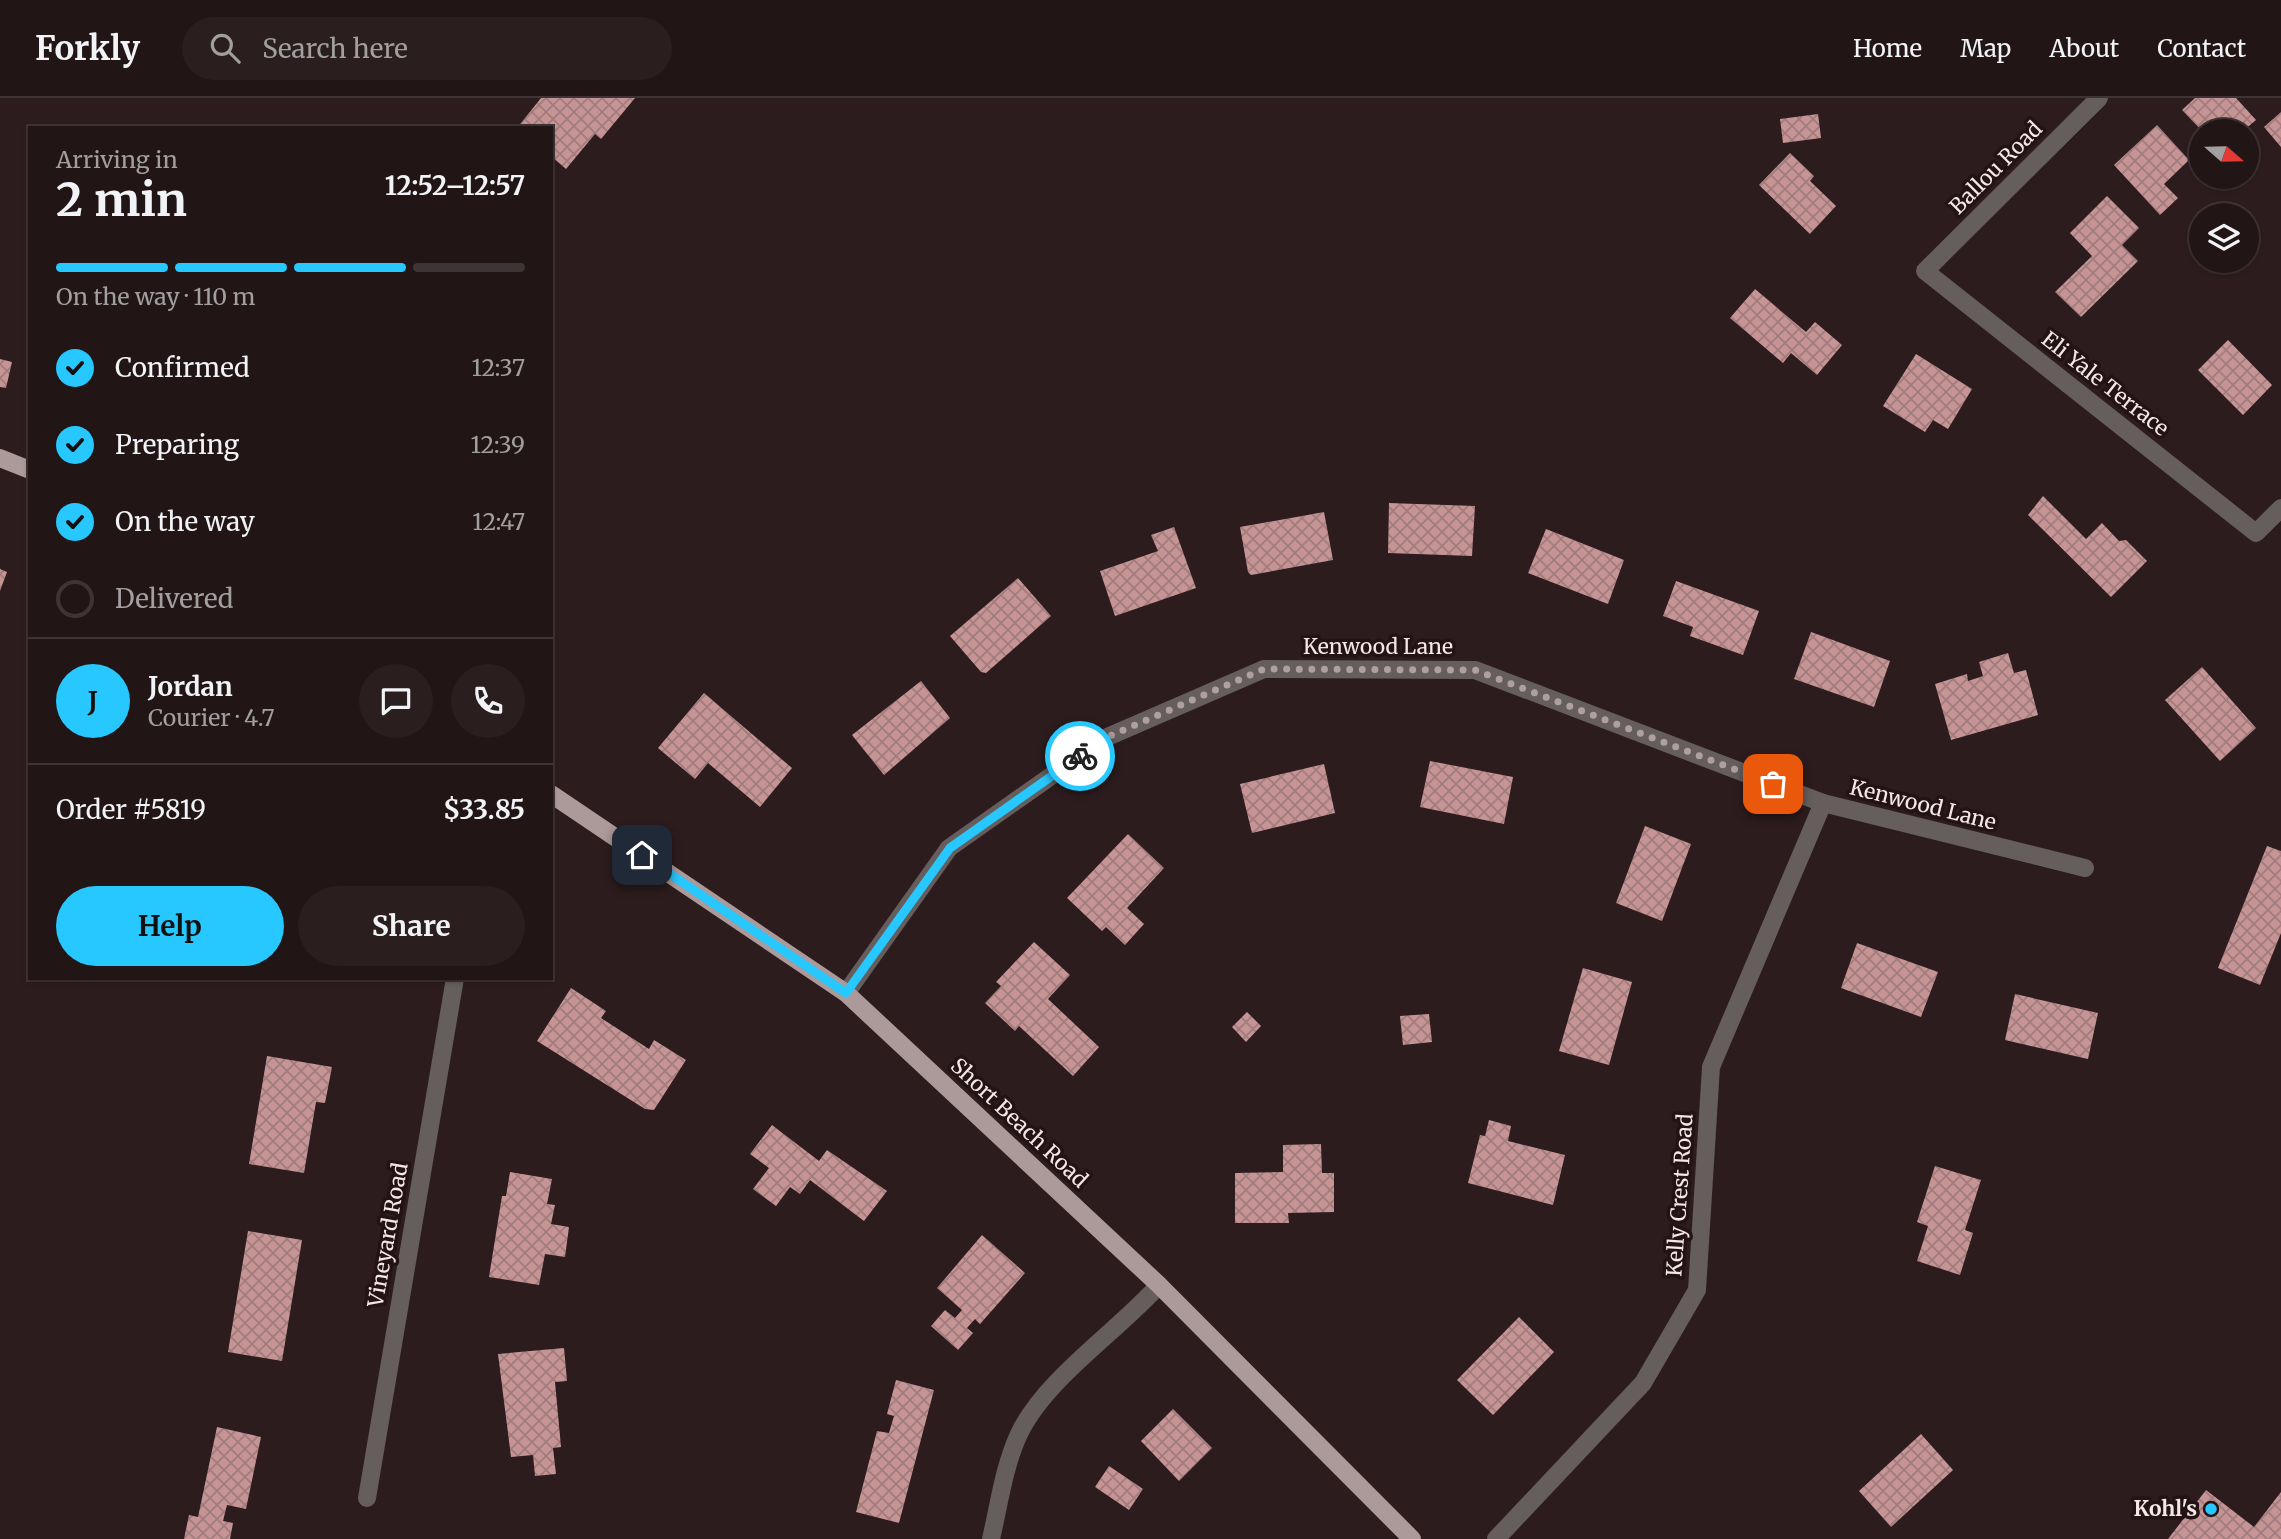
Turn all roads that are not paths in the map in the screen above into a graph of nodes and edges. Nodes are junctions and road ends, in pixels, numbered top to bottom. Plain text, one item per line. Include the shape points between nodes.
1 (2099, 98) edge
2 (1926, 271) joint
3 (0, 458) edge
4 (28, 469) edge
5 (2281, 508) edge
6 (553, 795) edge
7 (1823, 803) junction
8 (2085, 868) dead end
9 (455, 980) edge
10 (846, 993) junction
11 (1159, 1285) junction
12 (367, 1498) dead end
13 (991, 1539) edge
14 (1412, 1539) edge
15 (1496, 1539) edge

1 - 2 street, Ballou Road
2 - 5 street, Eli Yale Terrace via 2256,533
3 - 4 main road
6 - 10 main road, Short Beach Road
7 - 8 street, Kenwood Lane
7 - 10 street, Kenwood Lane via 1475,670 1264,669 1105,738 950,848
7 - 15 street, Kelly Crest Road via 1711,1068 1696,1290 1643,1383
9 - 12 street, Vineyard Road
10 - 11 main road, Short Beach Road
11 - 13 street via 1132,1316 1044,1395 1019,1434
11 - 14 main road, Short Beach Road

